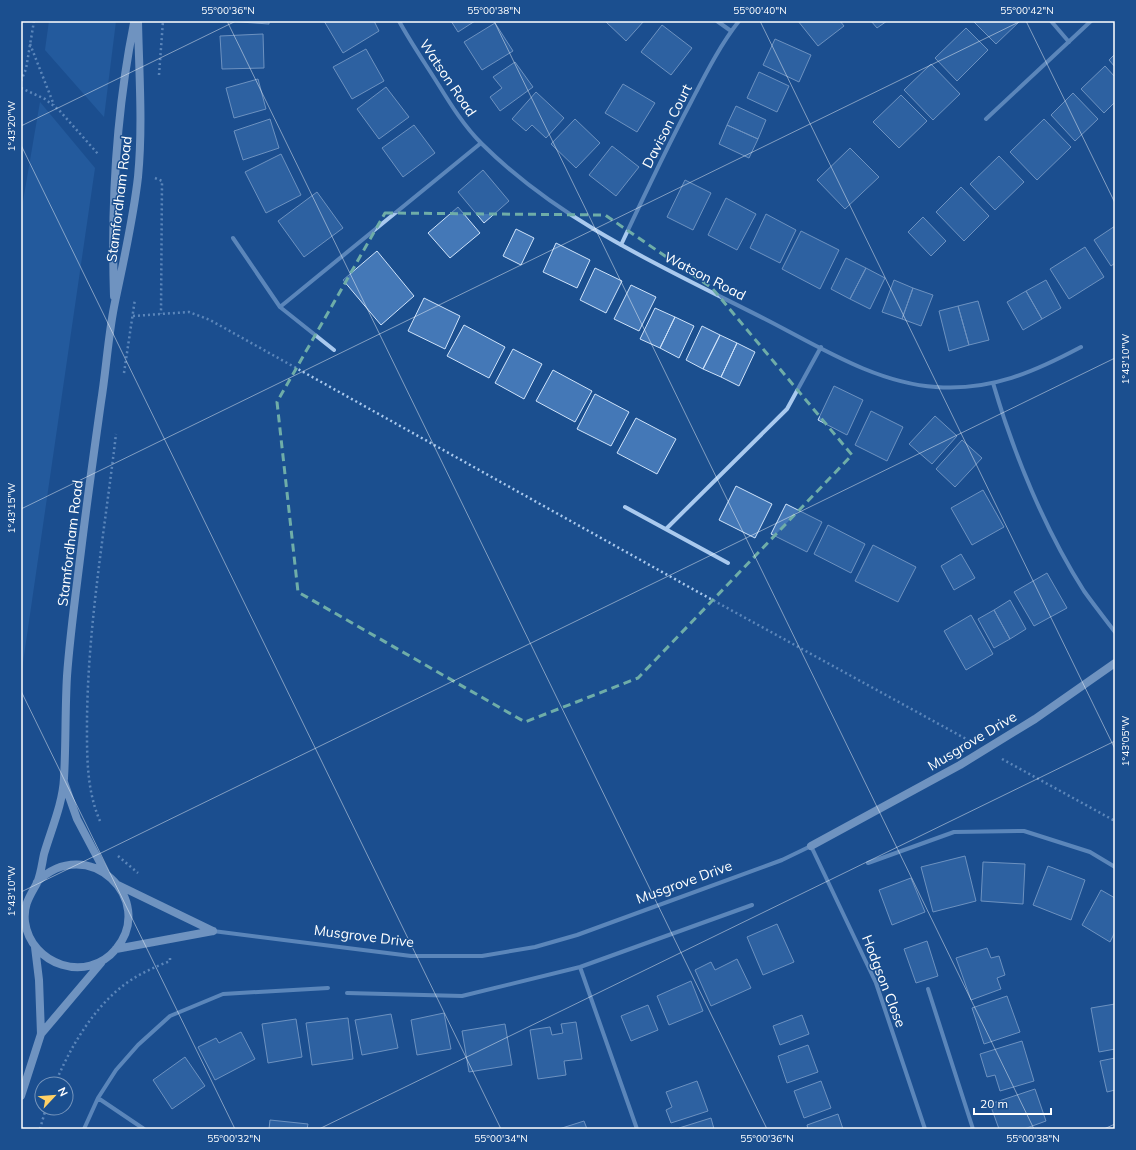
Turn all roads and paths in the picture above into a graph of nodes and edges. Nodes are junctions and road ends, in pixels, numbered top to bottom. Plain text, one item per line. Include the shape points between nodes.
1 (34, 21) edge
2 (136, 21) edge
3 (163, 21) edge
4 (399, 21) edge
5 (717, 21) edge
6 (739, 21) edge
7 (1051, 21) edge
8 (1091, 21) edge
9 (731, 31) junction
10 (1069, 42) junction
11 (30, 44) junction
12 (21, 81) edge
13 (158, 81) dead end
14 (21, 88) edge
15 (54, 106) junction
16 (986, 119) dead end
17 (481, 143) junction
18 (116, 170) junction
19 (138, 174) junction
20 (233, 238) dead end
21 (620, 246) junction
22 (136, 295) dead end
23 (280, 307) junction
24 (114, 308) junction
25 (161, 314) junction
26 (133, 316) junction
27 (821, 347) junction
28 (1081, 347) dead end
29 (334, 350) dead end
30 (124, 376) dead end
31 (994, 383) junction
32 (117, 430) dead end
33 (625, 507) dead end
34 (666, 529) junction
35 (728, 563) dead end
36 (1115, 632) edge
37 (1115, 663) edge
38 (985, 749) junction
39 (64, 781) junction
40 (1115, 821) edge
41 (102, 826) dead end
42 (811, 846) junction
43 (117, 854) dead end
44 (868, 863) dead end
45 (1115, 867) edge
46 (106, 874) junction
47 (139, 874) dead end
48 (37, 882) junction
49 (118, 885) junction
50 (752, 905) dead end
51 (213, 931) junction
52 (170, 938) junction
53 (35, 947) junction
54 (116, 949) junction
55 (104, 960) junction
56 (580, 966) junction
57 (328, 988) dead end
58 (928, 989) dead end
59 (347, 992) dead end
60 (41, 1034) junction
61 (59, 1076) edge
62 (21, 1096) edge
63 (98, 1098) junction
64 (44, 1116) edge
65 (40, 1129) edge
66 (84, 1129) edge
67 (144, 1129) edge
68 (637, 1129) edge
69 (925, 1129) edge
70 (973, 1129) edge

1 - 11 path
2 - 18 main road, Stamfordham Road via 125,76
2 - 19 main road, Stamfordham Road via 141,126
3 - 13 path
4 - 17 street, Watson Road via 458,115
5 - 9 street
6 - 9 street, Davison Court
7 - 10 street
8 - 10 street
9 - 21 street, Davison Court via 671,139
10 - 16 street
11 - 12 path via 26,69
11 - 15 path
14 - 15 path
15 - 18 path via 95,149 100,157 98,167
17 - 21 street, Watson Road via 533,188 573,218
17 - 23 street
18 - 24 main road, Stamfordham Road via 112,249
19 - 24 main road, Stamfordham Road via 128,247
19 - 25 path via 162,181
20 - 23 street
21 - 27 street, Watson Road
22 - 26 path
23 - 29 street
24 - 39 main road, Stamfordham Road via 71,638 66,696
25 - 26 path
25 - 38 path via 189,312 210,320
26 - 30 path
27 - 31 street, Watson Road via 899,381 937,387
27 - 34 street via 787,409
28 - 31 street, Watson Road via 1017,377
31 - 36 street via 1004,419 1045,522 1084,590
32 - 41 path via 93,614 87,695 88,776 96,812
33 - 34 street
34 - 35 street
37 - 38 main road, Musgrove Drive via 1036,719
38 - 40 path
38 - 42 main road, Musgrove Drive
39 - 46 main road, Stamfordham Road via 77,819
39 - 48 main road, Stamfordham Road
42 - 51 street, Musgrove Drive via 782,860 577,935 510,952 482,956 424,957
42 - 69 street, Hodgson Close via 876,983
43 - 47 path
44 - 45 street via 954,832 1024,831 1090,852
46 - 48 main road, Stamfordham Road via 83,864 66,865 50,871
46 - 49 main road, Stamfordham Road
48 - 53 main road, Stamfordham Road via 28,898 24,915 27,932
49 - 51 main road
49 - 54 main road, Stamfordham Road via 126,901 128,917 125,934
50 - 56 street
51 - 52 main road
52 - 54 main road
52 - 61 path via 170,961 128,982 105,1003 78,1039
53 - 55 main road, Stamfordham Road via 48,959 72,968
53 - 60 main road, Stamfordham Road
54 - 55 main road, Stamfordham Road
55 - 60 main road, Stamfordham Road
56 - 59 street via 462,996
56 - 68 street
57 - 63 street via 223,994 170,1016 116,1070
58 - 70 street
60 - 62 main road, Stamfordham Road
63 - 66 street
63 - 67 street
64 - 65 path

